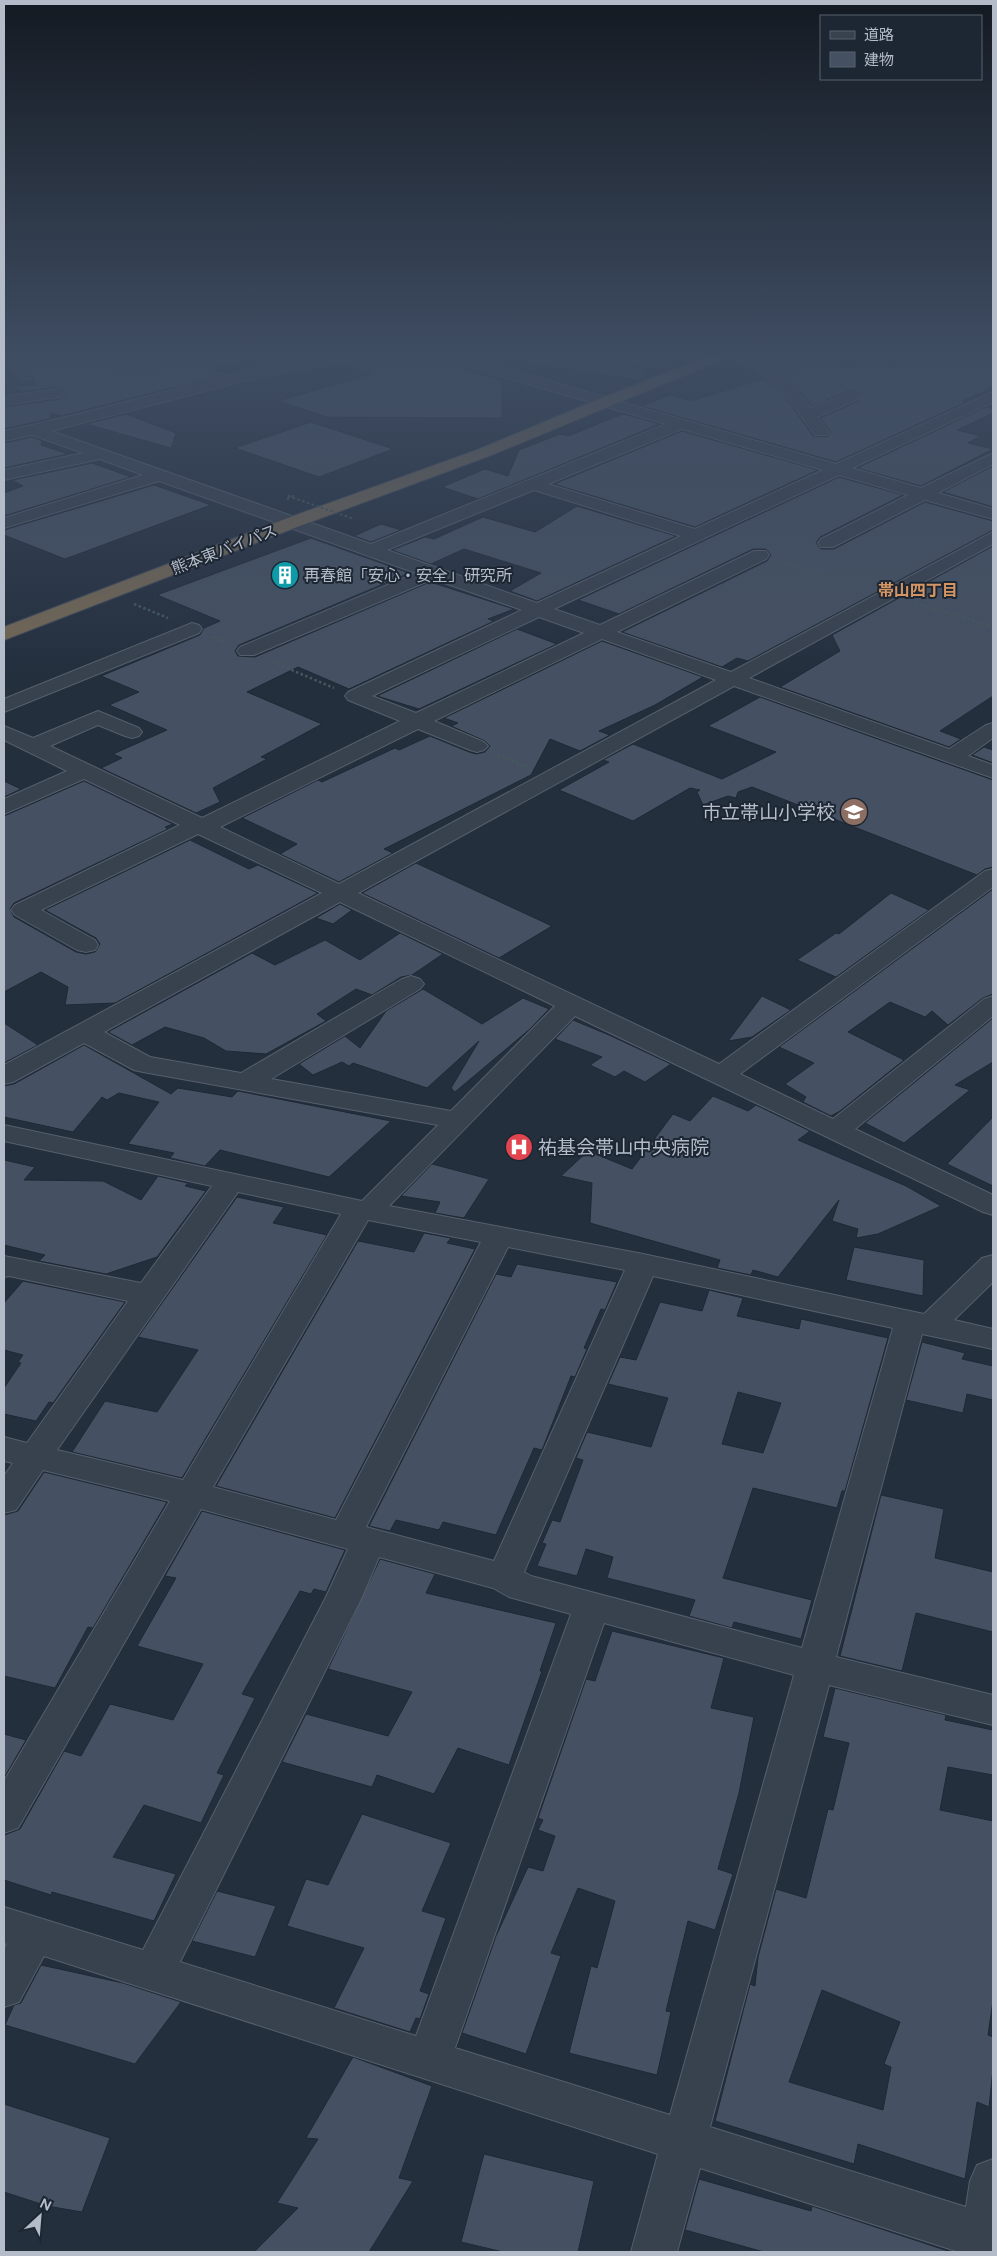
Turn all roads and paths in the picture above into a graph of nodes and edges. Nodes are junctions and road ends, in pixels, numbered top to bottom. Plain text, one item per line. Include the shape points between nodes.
1 (67, 461) edge
2 (121, 461) edge
3 (413, 461) edge
4 (460, 461) edge
5 (591, 461) edge
6 (811, 461) edge
7 (854, 461) edge
8 (987, 461) edge
9 (838, 469) junction
10 (4, 475) edge
11 (160, 475) junction
12 (535, 485) junction
13 (923, 494) junction
14 (288, 496) dead end
15 (993, 514) edge
16 (271, 515) junction
17 (354, 519) dead end
18 (291, 523) junction
19 (4, 524) edge
20 (698, 536) junction
21 (993, 537) edge
22 (827, 543) dead end
23 (370, 551) junction
24 (760, 555) joint
25 (133, 567) dead end
26 (431, 572) junction
27 (887, 595) junction
28 (539, 612) junction
29 (993, 627) edge
30 (192, 629) dead end
31 (602, 633) junction
32 (4, 634) edge
33 (247, 652) dead end
34 (734, 680) junction
35 (4, 706) edge
36 (417, 721) junction
37 (993, 729) edge
38 (4, 732) edge
39 (132, 732) dead end
40 (32, 746) junction
41 (477, 746) joint
42 (952, 757) junction
43 (84, 771) junction
44 (993, 772) edge
45 (552, 778) junction
46 (4, 807) edge
47 (200, 826) junction
48 (993, 876) edge
49 (339, 892) junction
50 (86, 945) dead end
51 (412, 984) dead end
52 (572, 1004) junction
53 (993, 1004) edge
54 (84, 1032) junction
55 (4, 1076) edge
56 (720, 1076) junction
57 (246, 1082) junction
58 (458, 1120) junction
59 (835, 1131) junction
60 (4, 1133) edge
61 (231, 1181) junction
62 (993, 1206) edge
63 (364, 1210) junction
64 (499, 1236) junction
65 (643, 1264) junction
66 (993, 1265) edge
67 (4, 1266) edge
68 (148, 1295) junction
69 (920, 1324) junction
70 (993, 1339) edge
71 (19, 1453) edge
72 (191, 1494) junction
73 (4, 1501) edge
74 (357, 1538) junction
75 (504, 1576) junction
76 (592, 1606) junction
77 (817, 1667) junction
78 (993, 1710) edge
79 (4, 1816) edge
80 (19, 1930) edge
81 (153, 1973) junction
82 (4, 1988) edge
83 (429, 2060) junction
84 (683, 2141) junction
85 (993, 2181) edge
86 (987, 2242) edge
87 (654, 2252) edge

1 - 10 street
2 - 11 street
3 - 16 highway, 熊本東バイパス
4 - 18 highway, 熊本東バイパス
5 - 12 street
6 - 9 street
7 - 9 street
8 - 13 street
9 - 13 street
9 - 20 street
11 - 16 street
11 - 19 street
12 - 20 street
12 - 23 street
13 - 15 street
13 - 22 street
14 - 17 path, bridge
16 - 18 street
16 - 25 highway, 熊本東バイパス
18 - 23 street
18 - 32 highway, 熊本東バイパス
20 - 28 street
21 - 27 street
23 - 26 street
24 - 27 path
24 - 31 street
26 - 28 street
26 - 33 street
27 - 29 path
27 - 34 street
28 - 31 street
28 - 36 street via 355,696
30 - 35 street
31 - 34 street
31 - 36 street
34 - 42 street
34 - 45 street
36 - 41 street
36 - 47 street
37 - 42 street
38 - 40 street
39 - 40 street via 98,717
40 - 43 street
41 - 45 path
42 - 44 street
43 - 46 street
43 - 47 street
45 - 49 street
47 - 49 street
47 - 50 street via 23,910
48 - 56 street
49 - 52 street
49 - 54 street
51 - 57 street
52 - 56 street
52 - 58 street
53 - 59 street
54 - 55 street
54 - 57 street via 143,1064
56 - 59 street
57 - 58 street
58 - 63 street
59 - 62 street
60 - 61 street
61 - 63 street
61 - 68 street
63 - 64 street
63 - 72 street
64 - 65 street
64 - 74 street
65 - 69 street
65 - 75 street
66 - 69 street
67 - 68 street
68 - 71 street
69 - 70 street
69 - 77 street
71 - 72 street
71 - 73 street
72 - 74 street
72 - 79 street
74 - 75 street
74 - 81 street via 344,1597
75 - 76 street via 520,1587
76 - 77 street
76 - 83 street
77 - 78 street
77 - 84 street
80 - 81 street
80 - 82 street
81 - 83 street
83 - 84 street
84 - 86 street
84 - 87 street
85 - 86 street

